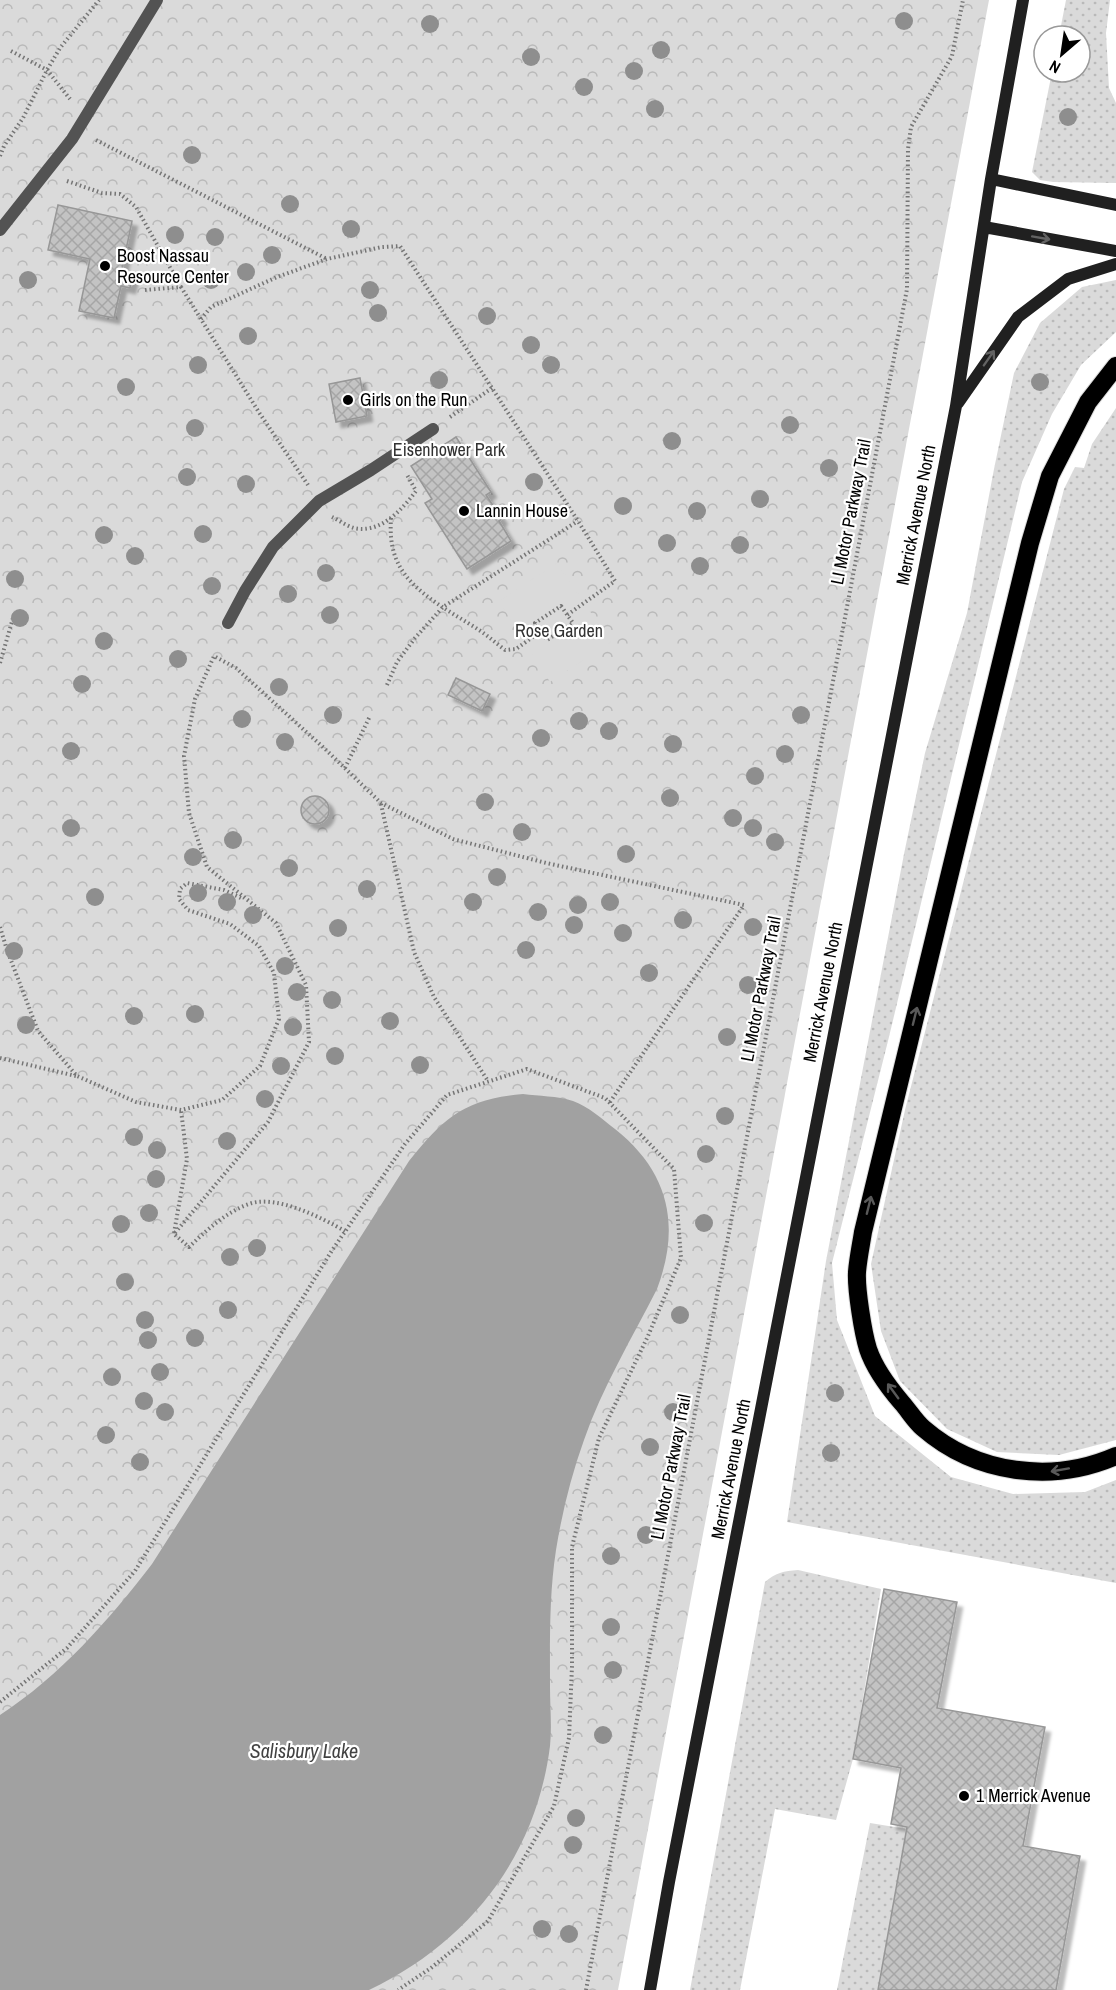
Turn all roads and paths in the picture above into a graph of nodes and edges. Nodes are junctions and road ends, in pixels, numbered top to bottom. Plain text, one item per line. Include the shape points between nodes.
1 (99, 0) edge
2 (157, 0) edge
3 (963, 0) edge
4 (1023, 0) edge
5 (11, 51) dead end
6 (46, 70) junction
7 (73, 101) dead end
8 (94, 139) dead end
9 (0, 156) edge
10 (991, 179) junction
11 (67, 180) dead end
12 (1116, 204) edge
13 (984, 227) junction
14 (0, 230) edge
15 (1116, 251) edge
16 (327, 259) junction
17 (1116, 264) edge
18 (181, 287) junction
19 (145, 290) dead end
20 (201, 319) junction
21 (1116, 366) edge
22 (492, 388) junction
23 (956, 406) junction
24 (433, 429) joint
25 (395, 454) junction
26 (319, 501) junction
27 (391, 518) junction
28 (578, 521) junction
29 (442, 607) junction
30 (15, 611) dead end
31 (567, 615) junction
32 (228, 623) dead end
33 (541, 631) junction
34 (0, 663) edge
35 (387, 685) dead end
36 (370, 716) dead end
37 (345, 768) junction
38 (381, 803) junction
39 (252, 903) junction
40 (0, 927) edge
41 (0, 1058) edge
42 (77, 1076) junction
43 (488, 1081) junction
44 (610, 1102) junction
45 (181, 1110) junction
46 (345, 1231) junction
47 (174, 1234) junction
48 (1116, 1456) edge
49 (0, 1702) edge
50 (398, 1990) edge
51 (586, 1990) edge
52 (650, 1990) edge

1 - 6 path
2 - 14 lane via 72,139
3 - 51 path, LI Motor Parkway Trail via 952,56 911,127 908,289
4 - 10 main road, Merrick Avenue North
5 - 6 path
6 - 7 path
6 - 9 path
8 - 16 path
10 - 12 main road
10 - 13 main road, Merrick Avenue North
11 - 18 path via 102,193 120,194 136,207
13 -> 15 main road
13 - 23 main road, Merrick Avenue North
16 - 20 path via 210,307
16 - 22 path via 400,246
23 -> 17 main road via 1018,317 1068,279
18 - 19 path
18 - 20 path
20 - 26 path
48 -> 21 highway via 1096,1464 1045,1473 1013,1470 974,1459 939,1440 922,1427 891,1390 869,1352 857,1274 865,1220 1030,543 1050,476 1088,402
22 - 24 path
22 - 28 path
23 - 52 main road, Merrick Avenue North
24 - 25 lane
25 - 26 lane
25 - 27 path via 416,491
26 - 27 path via 333,518 354,528 375,527
26 - 32 lane via 273,547
27 - 29 path via 390,536 398,564 411,582
28 - 29 path
28 - 31 path via 615,582
29 - 33 path via 505,650 516,649
29 - 35 path via 397,662
30 - 34 path
31 - 33 path via 561,606 536,622
31 - 33 path via 573,623 547,640
36 - 37 path
37 - 38 path
37 - 39 path via 236,668 214,656 195,699 184,756 189,813 207,867
38 - 43 path via 414,952 434,997
38 - 44 path via 453,839 744,905
39 - 45 path via 214,888 187,883 180,889 179,899 188,909 230,924 259,946 274,973 279,1019 260,1066 222,1100
39 - 47 path via 276,923 306,984 309,1042 268,1122
40 - 42 path via 38,1031
41 - 42 path
42 - 45 path via 136,1102
43 - 44 path via 527,1069
43 - 46 path via 447,1095 405,1144
44 - 50 path via 674,1169 681,1258 599,1438 572,1547 568,1738 554,1806 488,1921
45 - 47 path via 187,1159
46 - 47 path via 275,1202 251,1203 228,1215 189,1247
46 - 49 path via 135,1570 67,1648

